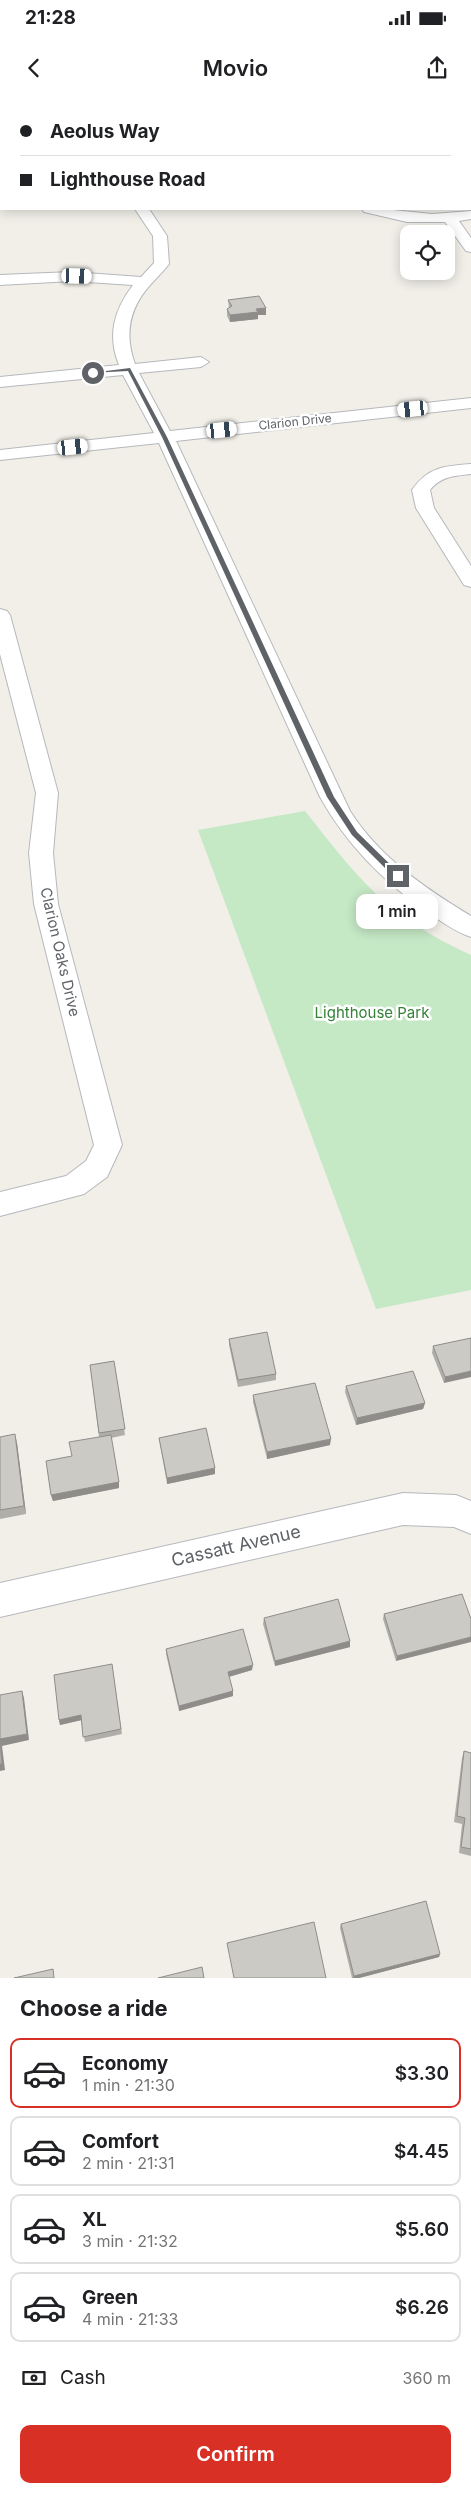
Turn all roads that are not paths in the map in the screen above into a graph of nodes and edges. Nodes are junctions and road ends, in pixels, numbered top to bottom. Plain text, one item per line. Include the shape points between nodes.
1 (143, 210) edge
2 (372, 210) edge
3 (471, 215) edge
4 (450, 219) junction
5 (471, 248) edge
6 (0, 280) edge
7 (144, 282) junction
8 (201, 362) dead end
9 (130, 370) junction
10 (0, 382) edge
11 (471, 403) edge
12 (164, 437) junction
13 (0, 455) edge
14 (471, 469) edge
15 (471, 582) edge
16 (0, 615) edge
17 (471, 928) edge
18 (0, 1204) edge
19 (471, 1518) edge
20 (0, 1600) edge

1 - 7 street via 160,236 162,264
2 - 4 street via 389,216
3 - 4 street
4 - 5 street
6 - 7 street via 60,275
7 - 9 street via 130,297 120,337
8 - 9 street
9 - 10 street
9 - 12 street
11 - 12 street, Clarion Drive
12 - 13 street, Clarion Drive
12 - 17 street via 331,797 354,833 385,865 425,899
14 - 15 street via 445,472 428,479 422,490 425,508
16 - 18 street, Clarion Oaks Drive via 47,793 41,853 46,904 108,1145 97,1169 74,1186
19 - 20 street, Cassatt Avenue via 456,1511 403,1509

